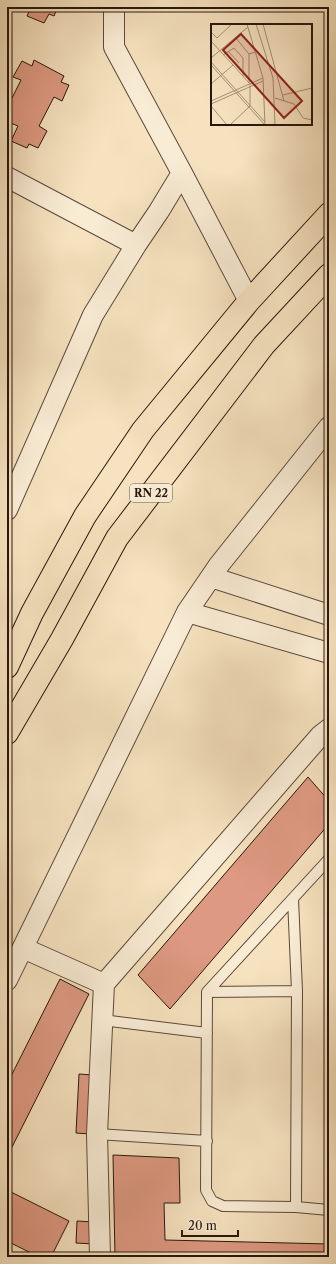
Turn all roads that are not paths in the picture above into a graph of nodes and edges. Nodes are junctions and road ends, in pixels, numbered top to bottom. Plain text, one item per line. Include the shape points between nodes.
1 (114, 7) edge
2 (182, 173) junction
3 (7, 178) edge
4 (329, 214) edge
5 (136, 245) junction
6 (329, 275) edge
7 (248, 301) junction
8 (329, 427) edge
9 (7, 510) edge
10 (211, 577) junction
11 (187, 612) junction
12 (329, 615) edge
13 (329, 653) edge
14 (7, 667) edge
15 (7, 733) edge
16 (326, 736) edge
17 (329, 859) edge
18 (293, 899) junction
19 (23, 948) junction
20 (227, 969) junction
21 (7, 980) edge
22 (104, 984) junction
23 (297, 991) junction
24 (208, 992) junction
25 (224, 992) junction
26 (102, 1020) junction
27 (207, 1033) junction
28 (97, 1134) junction
29 (206, 1141) junction
30 (296, 1208) junction
31 (329, 1210) edge
32 (100, 1257) edge

1 - 2 street via 114,47
2 - 5 street
2 - 7 street
3 - 5 street
4 - 7 highway
5 - 9 street via 94,315
6 - 15 highway, RN 22 via 264,345 117,538
7 - 14 highway via 143,430 85,516 32,613
8 - 10 street
10 - 11 street
10 - 12 street
11 - 13 street
11 - 19 street
16 - 22 street
17 - 18 lane
18 - 20 lane
18 - 23 lane
19 - 21 street
19 - 22 street
20 - 24 lane
20 - 25 lane
22 - 26 street
23 - 25 lane
23 - 30 lane
24 - 25 lane
24 - 27 lane
26 - 27 lane
26 - 28 street
27 - 29 lane
28 - 29 lane
28 - 32 street
29 - 30 lane via 206,1190 212,1201 223,1206
30 - 31 lane

